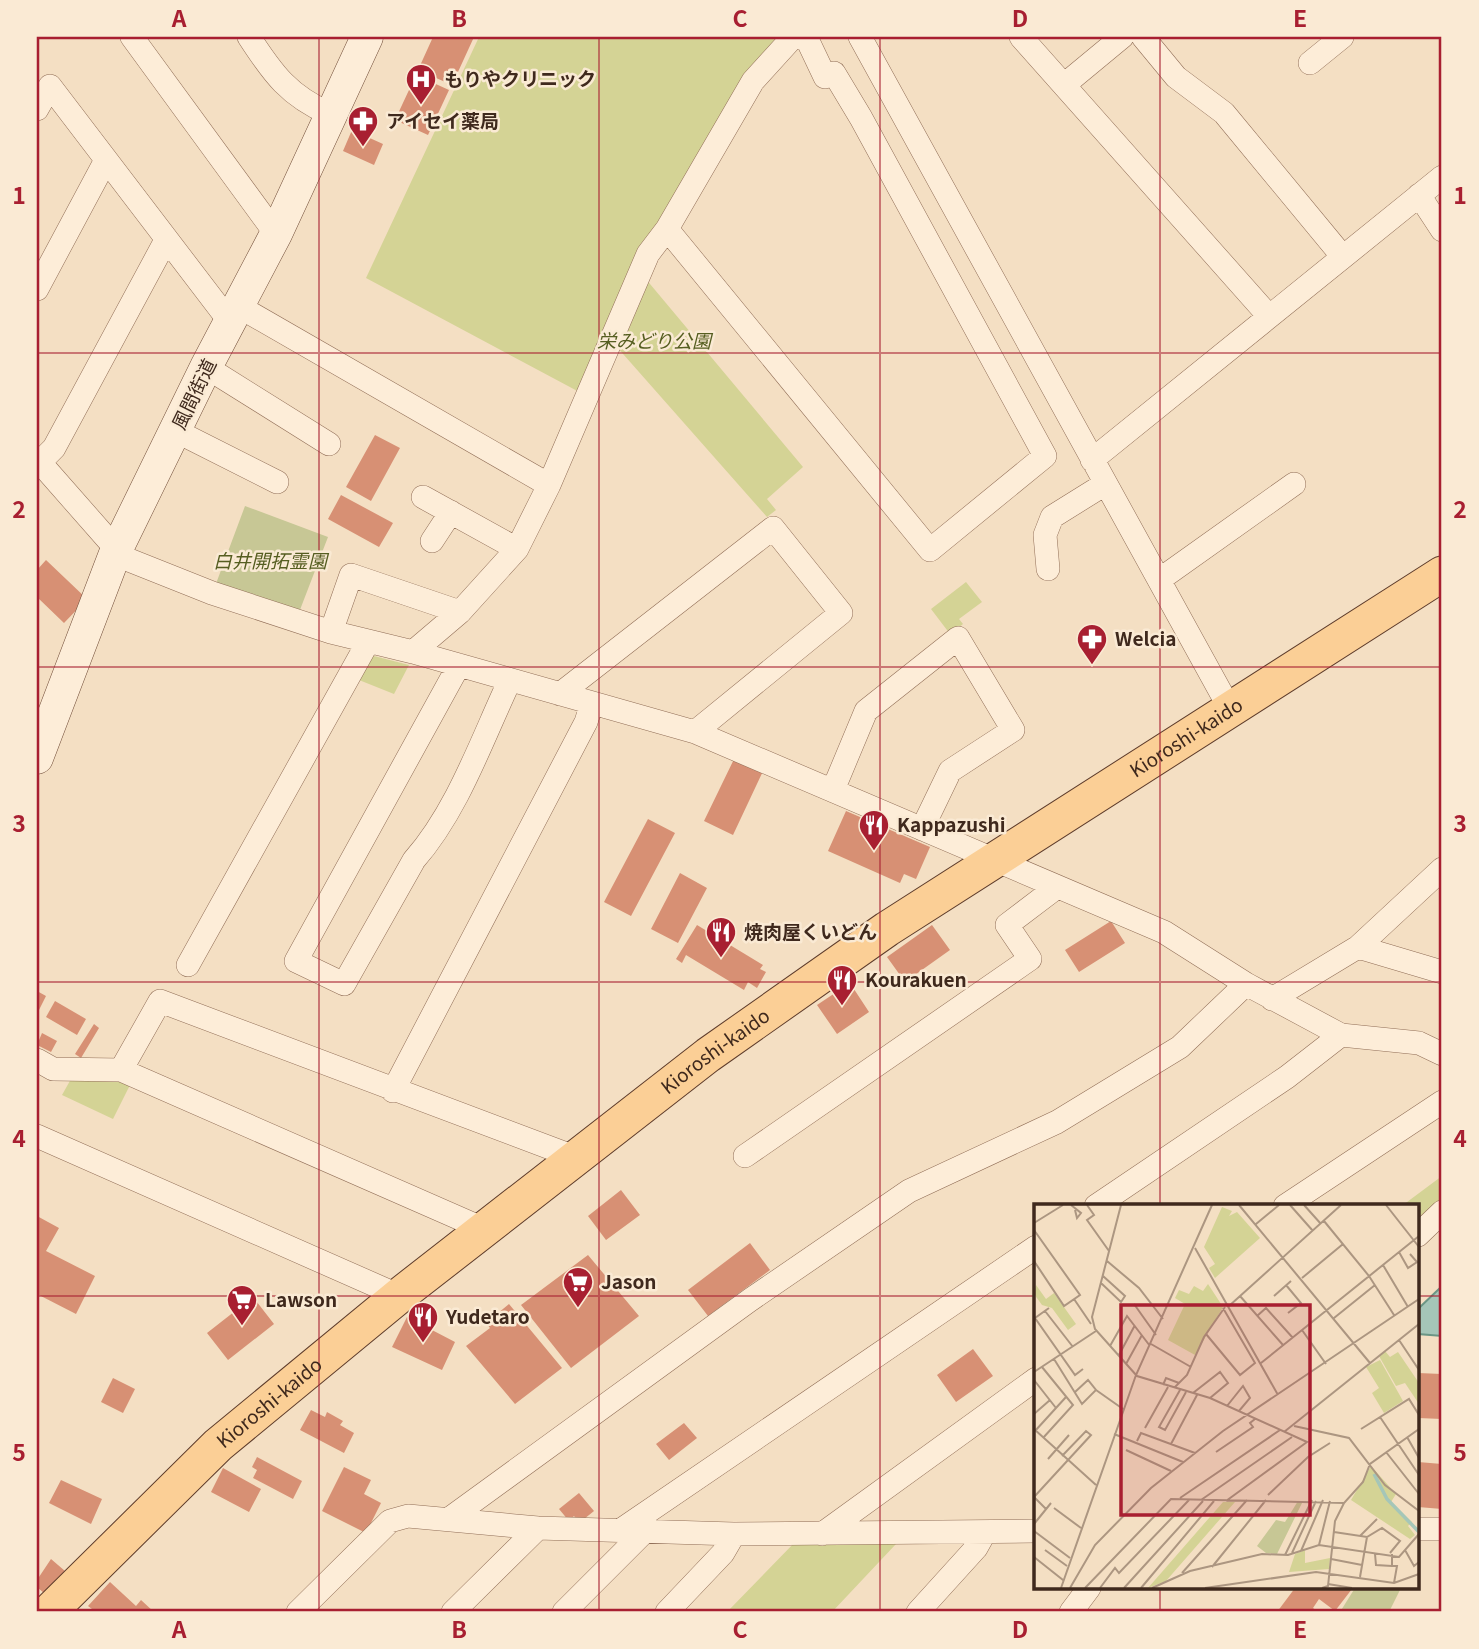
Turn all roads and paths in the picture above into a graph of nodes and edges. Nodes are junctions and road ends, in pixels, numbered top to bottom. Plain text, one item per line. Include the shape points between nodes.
1 (132, 37) edge
2 (249, 37) edge
3 (367, 37) edge
4 (793, 37) edge
5 (806, 37) edge
6 (860, 37) edge
7 (1021, 37) edge
8 (1122, 37) edge
9 (1143, 37) edge
10 (1342, 37) edge
11 (1310, 63) dead end
12 (1064, 85) junction
13 (37, 109) edge
14 (330, 114) junction
15 (106, 160) junction
16 (1442, 177) edge
17 (1419, 195) junction
18 (667, 229) junction
19 (1442, 230) edge
20 (276, 234) junction
21 (166, 240) junction
22 (1343, 257) junction
23 (37, 289) edge
24 (234, 314) junction
25 (1268, 315) junction
26 (206, 367) junction
27 (176, 431) junction
28 (329, 444) dead end
29 (1092, 460) junction
30 (38, 461) edge
31 (277, 482) dead end
32 (1105, 484) junction
33 (1294, 484) dead end
34 (549, 485) junction
35 (423, 497) dead end
36 (451, 512) junction
37 (432, 541) dead end
38 (517, 549) junction
39 (116, 551) junction
40 (1048, 569) dead end
41 (1442, 574) edge
42 (1159, 580) junction
43 (460, 612) junction
44 (331, 632) junction
45 (368, 642) junction
46 (413, 652) junction
47 (459, 665) junction
48 (510, 680) junction
49 (560, 694) junction
50 (592, 703) junction
51 (1230, 709) junction
52 (695, 732) junction
53 (37, 758) edge
54 (833, 790) junction
55 (922, 829) junction
56 (994, 861) junction
57 (1442, 869) edge
58 (1057, 887) junction
59 (1358, 947) junction
60 (188, 965) dead end
61 (1442, 972) edge
62 (1246, 984) junction
63 (1272, 999) junction
64 (1341, 1035) junction
65 (1442, 1054) edge
66 (37, 1060) edge
67 (121, 1070) junction
68 (393, 1091) junction
69 (1442, 1102) edge
70 (37, 1136) edge
71 (745, 1156) dead end
72 (577, 1158) junction
73 (1100, 1204) edge
74 (1288, 1204) edge
75 (1442, 1212) edge
76 (486, 1230) junction
77 (1420, 1233) edge
78 (1034, 1248) edge
79 (393, 1303) junction
80 (1034, 1380) edge
81 (449, 1519) junction
82 (538, 1528) junction
83 (1420, 1529) edge
84 (1442, 1529) edge
85 (621, 1530) junction
86 (645, 1531) junction
87 (1034, 1531) edge
88 (985, 1532) junction
89 (734, 1534) junction
90 (822, 1534) junction
91 (1088, 1590) edge
92 (49, 1612) edge
93 (298, 1612) edge
94 (453, 1612) edge
95 (564, 1612) edge
96 (667, 1612) edge
97 (918, 1612) edge
98 (1071, 1612) edge

1 - 20 street
2 - 14 street via 296,97
3 - 14 street, 風間街道
4 - 18 street via 753,81
5 - 18 street via 825,77 834,73 861,118 1045,456 930,550
6 - 29 street
7 - 12 street
8 - 12 street
9 - 22 street via 1176,77 1224,113
10 - 11 street
12 - 25 street
13 - 15 street via 50,86
14 - 20 street, 風間街道
15 - 21 street
15 - 23 street
16 - 17 street
17 - 19 street
17 - 22 street
18 - 34 street via 648,254
20 - 24 street, 風間街道
21 - 24 street
21 - 30 street via 54,449
22 - 25 street
24 - 26 street, 風間街道
24 - 34 street
25 - 29 street
26 - 27 street, 風間街道
26 - 28 street
27 - 31 street
27 - 39 street, 風間街道
29 - 32 street
30 - 39 street
32 - 40 street via 1052,517 1045,536
32 - 42 street
33 - 42 street
34 - 38 street
35 - 36 street
36 - 37 street
36 - 38 street
38 - 43 street
39 - 44 street via 212,593
39 - 53 street, 風間街道
41 - 51 main road, Kioroshi-kaido
42 - 51 street
43 - 44 street via 351,575
43 - 46 street
44 - 45 street
45 - 46 street
45 - 60 street
46 - 47 street
47 - 48 street
47 - 48 street via 296,961 344,984 450,806
48 - 49 street
49 - 50 street
49 - 52 street via 773,528 841,613
50 - 52 street
50 - 68 street
51 - 56 main road, Kioroshi-kaido
52 - 54 street
54 - 55 street
54 - 55 street via 866,711 958,638 1013,730 950,771
55 - 56 street
56 - 58 street
56 - 72 main road, Kioroshi-kaido via 794,992
57 - 59 street
58 - 62 street via 1164,932
58 - 71 street via 1007,925 1030,959
59 - 61 street
59 - 63 street
62 - 63 street
62 - 81 street via 1180,1047 1068,1116 909,1191 750,1300
63 - 64 street
64 - 65 street via 1419,1043
64 - 73 street
66 - 67 street via 53,1069
67 - 68 street via 160,1001
67 - 76 street
68 - 72 street
69 - 74 street
70 - 79 street via 386,1290
72 - 76 main road, Kioroshi-kaido
75 - 77 street
76 - 79 main road, Kioroshi-kaido
78 - 85 street
79 - 92 main road, Kioroshi-kaido via 218,1445
80 - 90 street
81 - 82 street
81 - 93 street via 408,1516 390,1521
82 - 85 street
82 - 94 street
83 - 84 street
85 - 86 street
86 - 89 street
86 - 95 street
87 - 88 street
88 - 90 street
88 - 97 street
89 - 90 street
89 - 96 street via 723,1553
91 - 98 street

